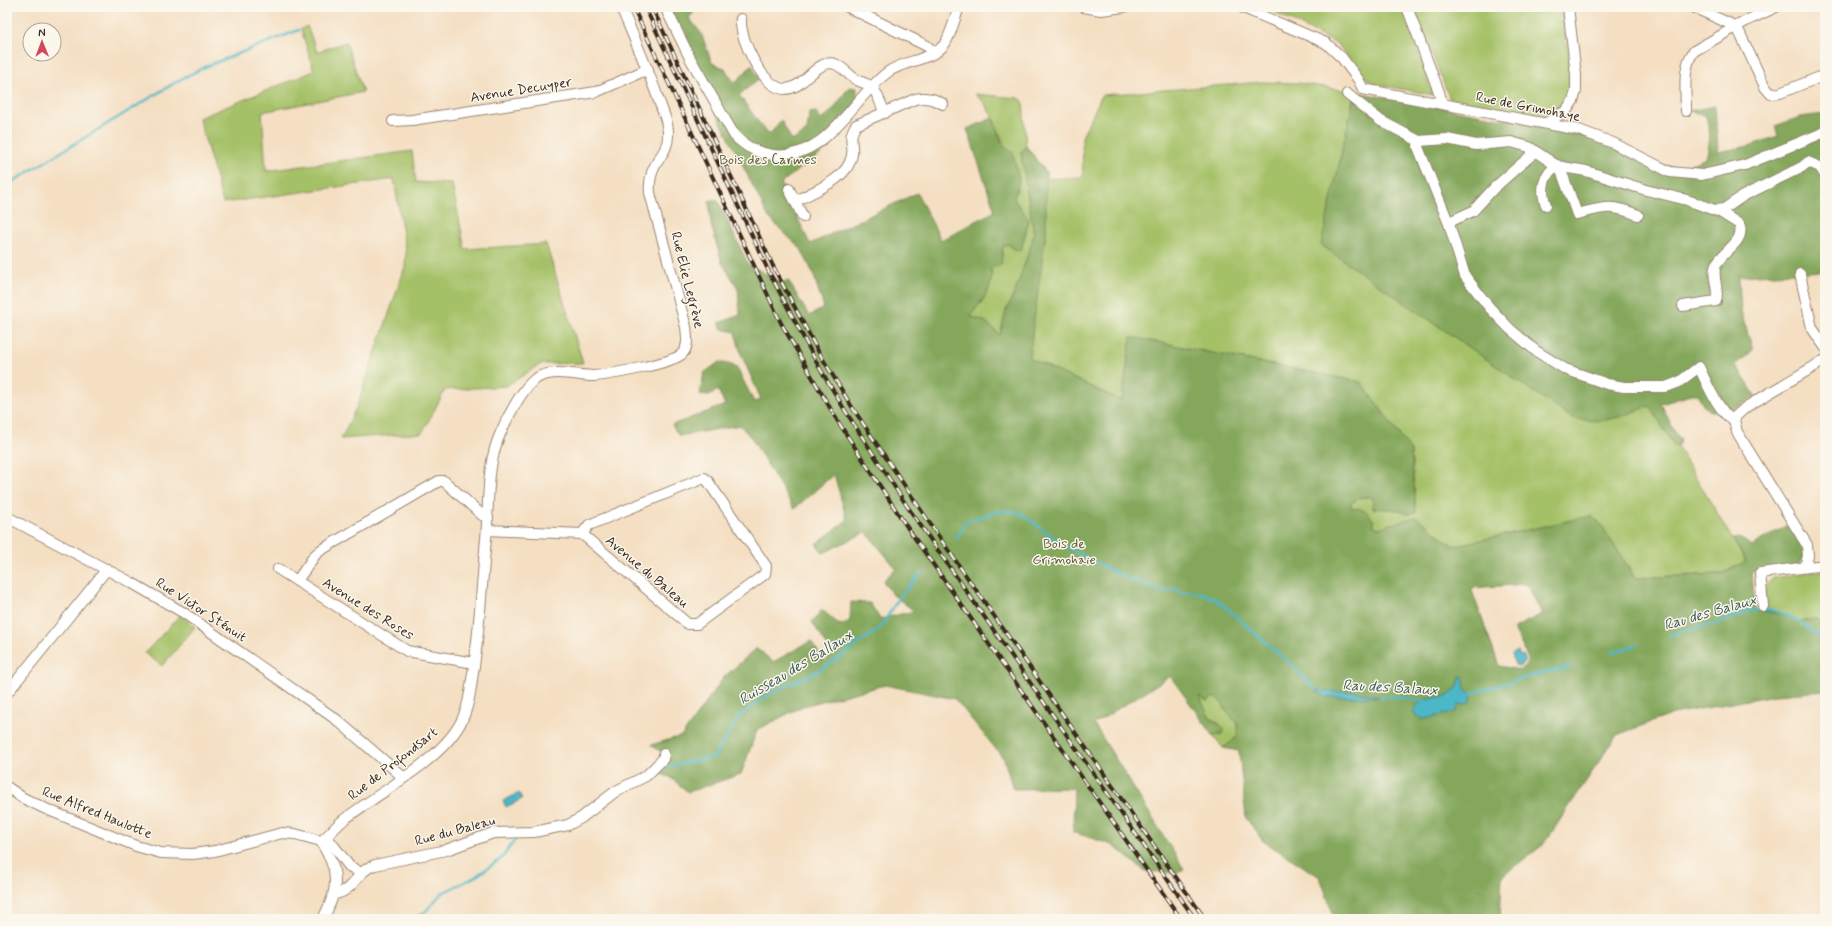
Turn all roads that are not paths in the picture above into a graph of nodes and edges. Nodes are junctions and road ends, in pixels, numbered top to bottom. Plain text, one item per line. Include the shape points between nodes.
1 (621, 7) edge
2 (665, 7) edge
3 (848, 7) edge
4 (959, 7) edge
5 (1084, 7) edge
6 (1124, 7) edge
7 (1241, 7) edge
8 (1407, 7) edge
9 (1568, 7) edge
10 (1693, 7) edge
11 (1776, 7) edge
12 (742, 19) dead end
13 (1737, 27) junction
14 (935, 53) junction
15 (648, 69) junction
16 (1825, 75) edge
17 (872, 87) junction
18 (1347, 94) dead end
19 (943, 104) dead end
20 (1442, 104) junction
21 (1686, 110) dead end
22 (1566, 111) junction
23 (885, 112) junction
24 (393, 121) dead end
25 (1546, 123) junction
26 (1568, 127) junction
27 (1825, 132) edge
28 (1419, 141) junction
29 (1536, 151) junction
30 (1557, 165) junction
31 (1825, 175) edge
32 (790, 189) dead end
33 (796, 201) junction
34 (1546, 205) dead end
35 (1714, 210) junction
36 (1638, 215) dead end
37 (803, 217) dead end
38 (1449, 222) junction
39 (1800, 274) dead end
40 (1683, 306) dead end
41 (1825, 347) edge
42 (1825, 360) edge
43 (1734, 420) junction
44 (7, 517) edge
45 (488, 518) junction
46 (487, 530) junction
47 (582, 534) junction
48 (1807, 545) junction
49 (484, 556) joint
50 (1824, 565) edge
51 (1805, 567) junction
52 (107, 569) junction
53 (278, 569) dead end
54 (298, 581) junction
55 (1762, 606) dead end
56 (474, 663) junction
57 (7, 693) edge
58 (664, 754) dead end
59 (404, 777) junction
60 (7, 787) edge
61 (324, 839) junction
62 (361, 873) junction
63 (335, 894) junction
64 (323, 919) edge

1 - 15 street, Rue Elie Legrève
2 - 17 street via 727,126 741,144 752,150 778,156 806,149 830,133
3 - 14 street via 927,46
4 - 14 street via 945,44
5 - 6 street via 1101,10
7 - 20 street, Rue de Grimohaye via 1326,44 1342,58 1363,88
8 - 20 street
9 - 22 street via 1577,84 1573,101
10 - 13 street
11 - 13 street
12 - 17 street via 741,32 746,47 762,73 775,86 782,89 791,88 828,63 836,65 855,79
13 - 16 street via 1765,87 1771,94 1780,93
13 - 21 street via 1694,51 1689,57 1686,69
14 - 17 street via 888,72
15 - 24 street, Avenue Decuyper via 596,92
15 - 45 street, Rue Elie Legrève via 668,126 669,138 650,174 650,193 686,327 686,348 675,359 612,374 548,374 534,381 508,418 494,449
17 - 23 street
18 - 28 street via 1382,121
19 - 23 street via 924,97
20 - 25 street, Rue de Grimohaye
22 - 25 street
22 - 26 street
23 - 33 street via 856,125 850,134 852,151 848,168 840,176
25 - 26 street, Rue de Grimohaye
26 - 27 street, Rue de Grimohaye via 1613,143 1670,172 1702,175 1745,164
28 - 29 street via 1448,139 1476,145 1519,143
28 - 38 street via 1418,147 1422,158
29 - 30 street
29 - 38 street via 1494,188 1473,211
30 - 34 street via 1550,170 1545,180 1542,194
30 - 35 street via 1586,171
30 - 36 street via 1577,214 1607,206 1619,207
31 - 35 street via 1820,167 1808,162 1743,196 1724,209
32 - 33 street
33 - 37 street
35 - 40 street via 1739,224 1740,235 1716,263 1716,301
38 - 43 street via 1465,276 1489,307 1536,352 1566,369 1606,384 1624,387 1666,387 1679,382 1699,367 1723,412
39 - 41 street via 1812,328
42 - 43 street via 1746,407
43 - 48 street via 1738,432
44 - 52 street, Rue Victor Sténuit
45 - 46 street, Rue Elie Legrève
45 - 54 street via 441,480 317,553
46 - 47 street
46 - 49 street, Rue Elie Legrève
47 - 47 street, Avenue du Baleau via 589,525 704,478 767,570 696,624 688,624
48 - 50 street
48 - 51 street
49 - 56 street, Rue de Profondsart via 480,624
50 - 51 street
51 - 55 street via 1760,573
52 - 57 street
52 - 59 street, Rue Victor Sténuit via 178,609 209,630 342,724
53 - 54 street, Avenue des Roses
54 - 56 street, Avenue des Roses via 407,651
56 - 59 street, Rue de Profondsart via 466,711 458,728 440,749
58 - 62 street, Rue du Baleau via 663,760 646,776 616,791 568,825 534,832 493,833 446,850 375,865
59 - 61 street, Rue de Profondsart via 343,820
60 - 61 street, Rue Alfred Haulotte via 40,806 136,846 161,853 193,854 215,851 282,833
61 - 62 street via 349,866
61 - 63 street via 333,865
62 - 63 street, Rue du Baleau via 351,887
63 - 64 street

